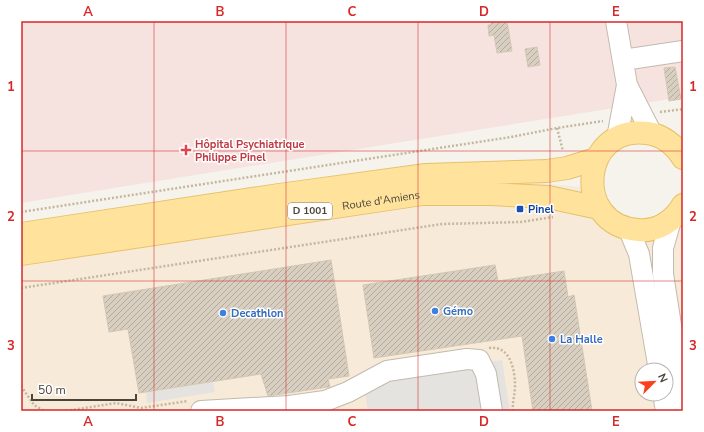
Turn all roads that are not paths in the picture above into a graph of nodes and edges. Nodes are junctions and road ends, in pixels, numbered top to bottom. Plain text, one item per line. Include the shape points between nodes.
1 (616, 21) edge
2 (683, 51) edge
3 (622, 60) junction
4 (631, 112) junction
5 (652, 134) junction
6 (617, 138) junction
7 (680, 151) edge
8 (596, 159) junction
9 (599, 208) junction
10 (677, 213) edge
11 (629, 230) junction
12 (21, 234) edge
13 (21, 254) edge
14 (658, 362) edge
15 (683, 402) edge
16 (197, 405) edge
17 (492, 411) edge

1 - 3 street
2 - 3 street
3 - 4 street
4 - 5 street
4 - 6 street
5 - 6 main road via 640,132
5 - 7 main road via 665,139
6 - 8 main road
8 - 9 main road via 591,175 592,192
8 - 12 main road, Route d'Amiens / D 1001 via 547,171 426,174
9 - 11 main road via 612,222
9 - 13 main road, Route d'Amiens / D 1001 via 548,197 422,194
10 - 11 main road via 658,227 644,231
10 - 15 street via 663,248 663,274
11 - 14 street via 639,254
16 - 17 street via 288,406 325,401 387,371 467,358 479,360 486,374

